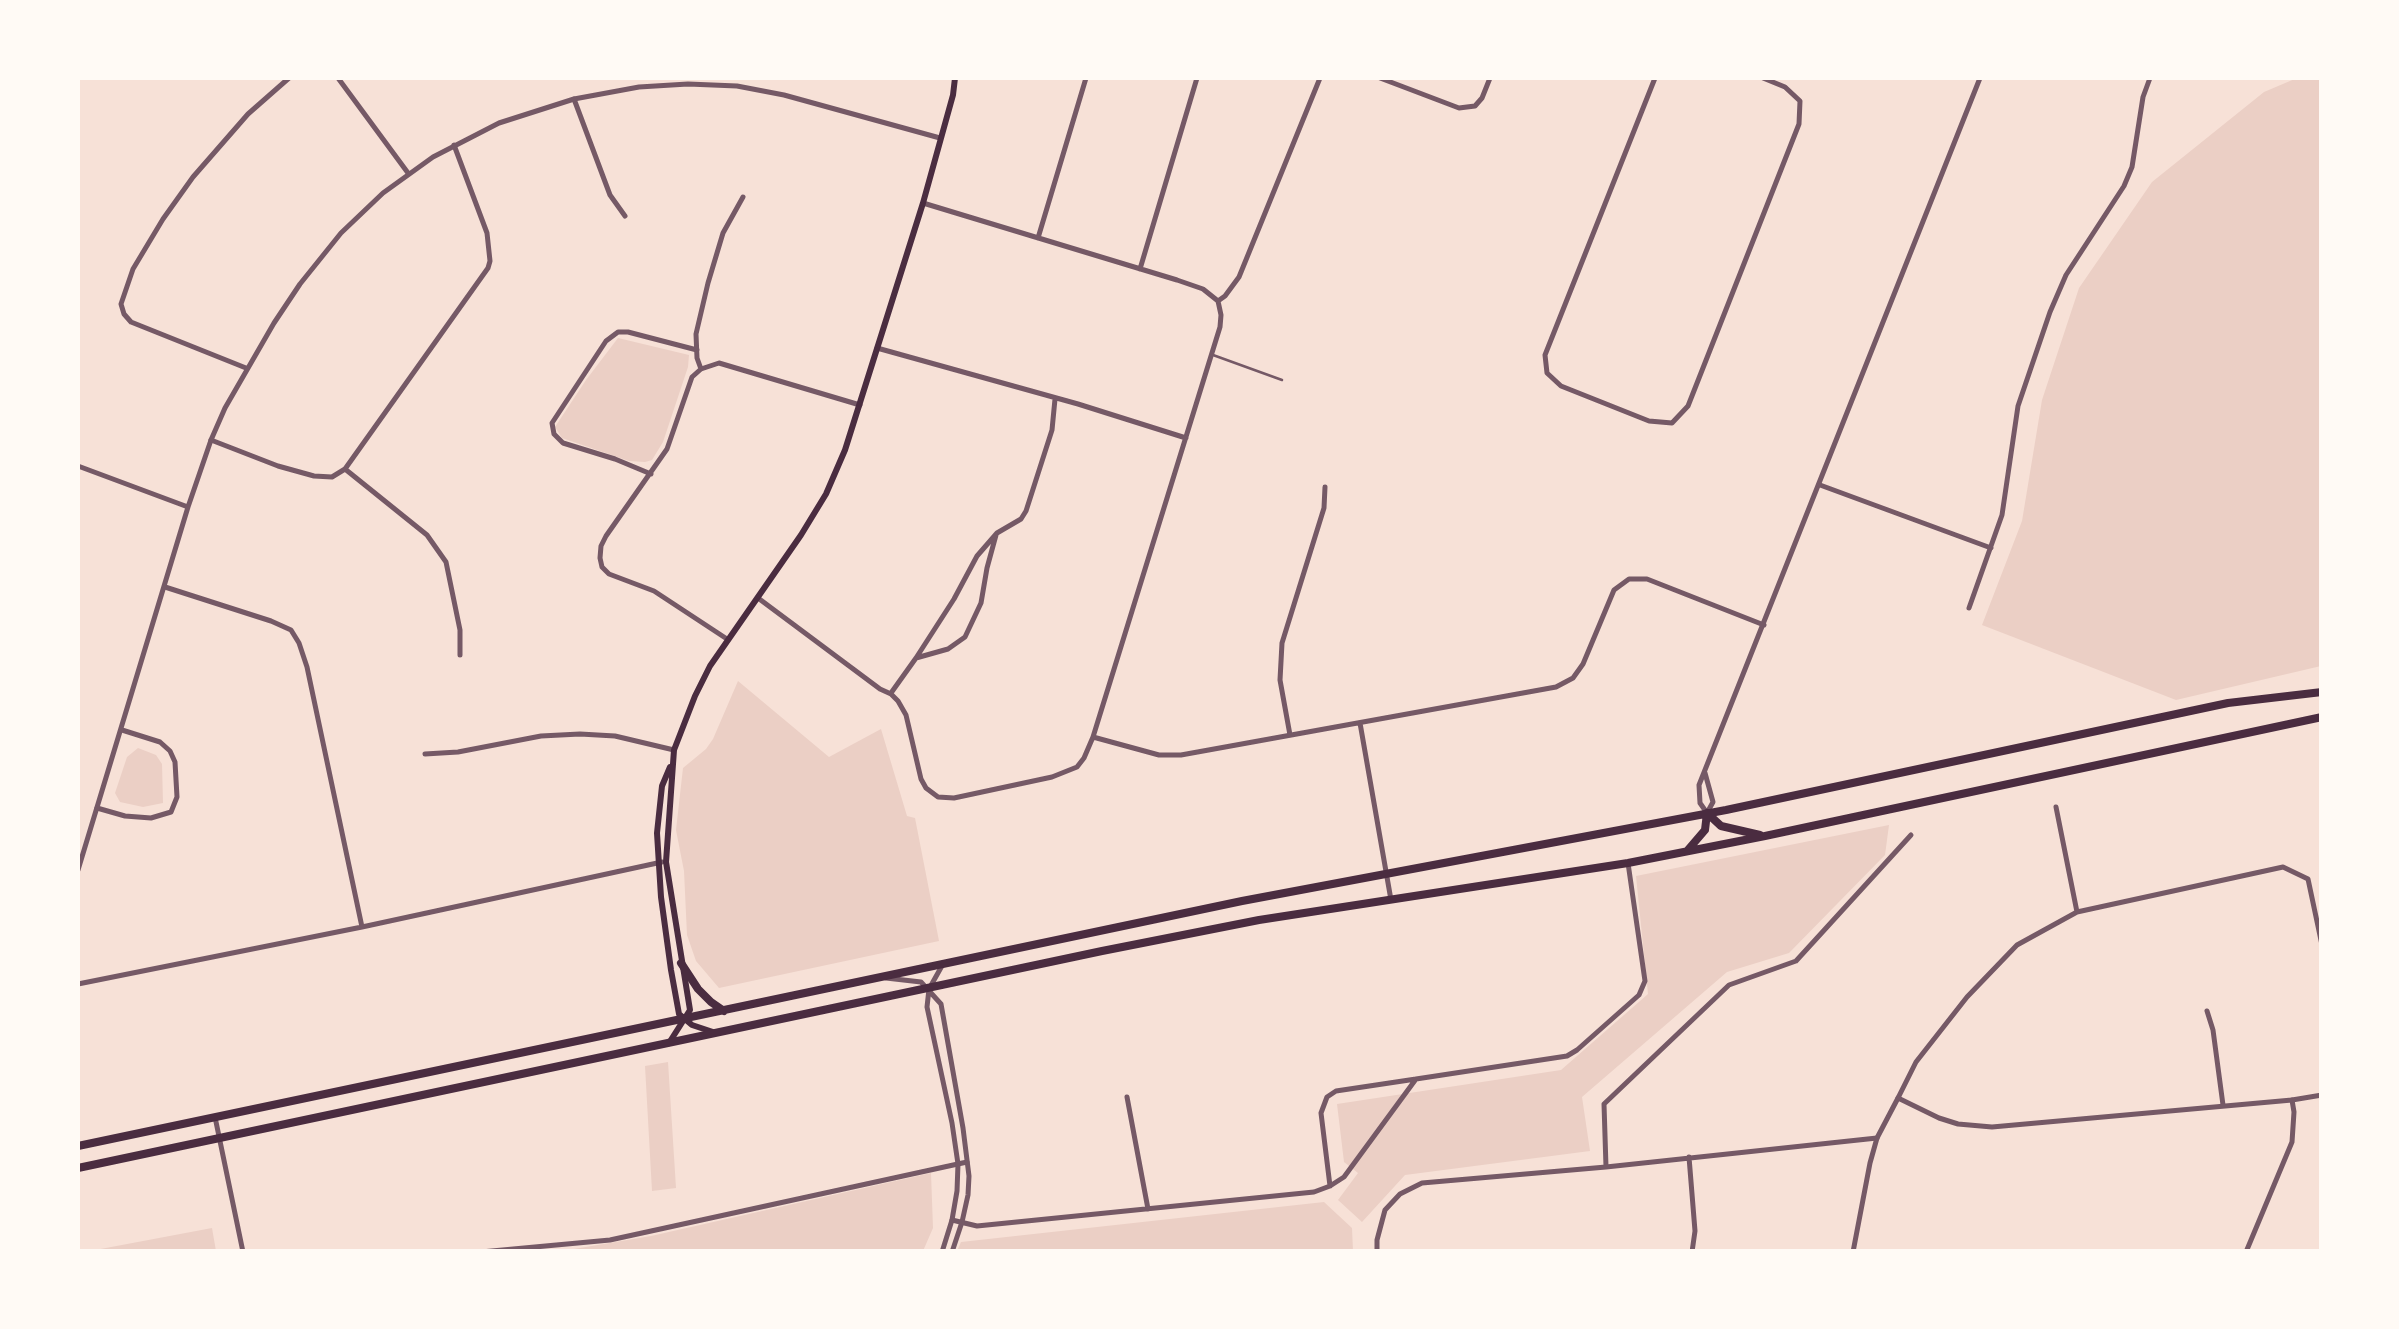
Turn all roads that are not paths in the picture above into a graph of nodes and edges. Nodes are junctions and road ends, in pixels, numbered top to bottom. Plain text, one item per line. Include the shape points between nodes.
1 (289, 78) edge
2 (338, 78) edge
3 (737, 78) edge
4 (956, 78) edge
5 (1086, 78) edge
6 (1198, 78) edge
7 (1320, 78) edge
8 (1380, 78) edge
9 (1490, 78) edge
10 (1655, 78) edge
11 (1763, 78) edge
12 (1980, 78) edge
13 (2150, 78) edge
14 (736, 86) junction
15 (574, 99) junction
16 (940, 138) junction
17 (454, 145) junction
18 (408, 173) junction
19 (743, 196) dead end
20 (923, 203) junction
21 (624, 216) dead end
22 (1038, 238) junction
23 (1140, 269) junction
24 (1218, 301) junction
25 (877, 348) junction
26 (697, 350) junction
27 (1212, 354) junction
28 (246, 368) junction
29 (701, 368) junction
30 (1282, 380) dead end
31 (1055, 399) junction
32 (860, 405) junction
33 (1186, 438) junction
34 (210, 440) junction
35 (78, 466) edge
36 (345, 470) junction
37 (651, 474) junction
38 (1820, 485) junction
39 (1325, 487) dead end
40 (188, 508) junction
41 (997, 532) junction
42 (1991, 548) junction
43 (164, 587) junction
44 (758, 598) junction
45 (1969, 608) dead end
46 (1764, 624) junction
47 (727, 640) junction
48 (460, 656) dead end
49 (916, 658) junction
50 (2322, 692) edge
51 (891, 694) junction
52 (2322, 716) edge
53 (1360, 723) junction
54 (122, 730) junction
55 (1290, 735) junction
56 (1093, 736) junction
57 (674, 750) junction
58 (425, 754) dead end
59 (1705, 773) junction
60 (2056, 807) dead end
61 (97, 808) junction
62 (1707, 813) junction
63 (1764, 836) junction
64 (1912, 836) dead end
65 (1687, 852) junction
66 (662, 862) junction
67 (1628, 863) junction
68 (78, 870) edge
69 (1388, 873) junction
70 (1391, 900) junction
71 (2077, 912) junction
72 (362, 927) junction
73 (2322, 945) edge
74 (681, 963) junction
75 (943, 964) junction
76 (879, 978) junction
77 (78, 981) edge
78 (929, 989) junction
79 (724, 1010) junction
80 (2207, 1011) dead end
81 (686, 1019) junction
82 (717, 1034) junction
83 (668, 1044) junction
84 (1416, 1079) junction
85 (2322, 1095) edge
86 (1126, 1096) dead end
87 (1898, 1098) junction
88 (2292, 1100) junction
89 (2222, 1105) junction
90 (215, 1117) junction
91 (220, 1138) junction
92 (1877, 1138) junction
93 (78, 1146) edge
94 (1689, 1157) junction
95 (968, 1162) junction
96 (958, 1164) junction
97 (1606, 1167) junction
98 (78, 1168) edge
99 (1330, 1186) junction
100 (1148, 1208) junction
101 (952, 1220) junction
102 (962, 1222) junction
103 (243, 1252) edge
104 (482, 1252) edge
105 (942, 1252) edge
106 (952, 1252) edge
107 (1377, 1252) edge
108 (1692, 1252) edge
109 (1853, 1252) edge
110 (2246, 1252) edge

1 - 28 street via 193,176 133,269 121,304 131,322
2 - 18 street
3 - 14 street
4 - 16 main road
5 - 22 street
6 - 23 street
7 - 24 street via 1239,277
8 - 9 street via 1458,108 1476,106
10 - 11 street via 1545,355 1547,373 1561,386 1649,421 1672,423 1688,406 1799,124 1800,101
12 - 38 street
13 - 42 street via 2128,177 2066,275 2018,406
14 - 15 street via 639,87
14 - 16 street
15 - 17 street
15 - 21 street
16 - 20 main road
17 - 18 street
17 - 36 street via 487,234 488,268
18 - 28 street via 320,257
19 - 26 street via 722,232
20 - 22 street
20 - 25 main road
22 - 23 street
23 - 24 street via 1204,289
24 - 27 street
25 - 31 street
25 - 32 main road
26 - 29 street
26 - 37 street via 618,332 552,423 563,443
27 - 30 lane
27 - 33 street
28 - 34 street
29 - 32 street via 718,363
29 - 37 street
31 - 33 street
31 - 41 street via 1026,511
32 - 44 main road via 826,494
33 - 56 street
34 - 36 street via 314,476
34 - 40 street
35 - 40 street
36 - 48 street via 427,535 446,562
37 - 47 street via 600,546 602,567 654,591
38 - 42 street
38 - 46 street
39 - 55 street via 1282,643 1280,680
40 - 43 street
41 - 49 street
41 - 49 street via 981,603 965,637
42 - 45 street
43 - 54 street
43 - 72 street via 271,621 300,643
44 - 47 main road
44 - 51 street
46 - 53 street via 1648,578 1630,578 1614,590 1573,678 1556,687
46 - 59 street
47 - 57 main road via 694,696
49 - 51 street
50 - 62 main road via 2228,703
51 - 56 street via 906,715 926,788 938,797 1066,773 1084,758
52 - 63 main road
53 - 55 street
53 - 69 street
54 - 61 street
54 - 61 street via 170,750 177,797 172,812 151,818
55 - 56 street via 1158,755
57 - 58 street via 580,734
57 - 66 main road via 662,786
59 - 62 street via 1712,802
59 - 62 street via 1698,793
60 - 71 street
61 - 68 street
62 - 63 main road via 1721,826
62 - 65 main road via 1705,830
62 - 69 main road
63 - 65 main road
64 - 97 street via 1796,961 1729,985 1604,1104
65 - 67 main road
66 - 72 street
66 - 74 main road
66 - 81 main road via 677,1003
67 - 70 main road
67 - 84 street via 1645,982 1639,995 1567,1056
69 - 70 street
69 - 75 main road
70 - 78 main road via 1258,920
71 - 73 street via 2284,867 2308,878
71 - 87 street via 2016,946 1979,984 1916,1062
72 - 77 street
74 - 79 main road via 698,989
74 - 81 main road
75 - 76 main road
75 - 78 street
76 - 78 street via 921,982
76 - 79 main road
78 - 82 main road
78 - 95 street via 941,1004
78 - 96 street
79 - 81 main road
80 - 89 street
81 - 82 main road
81 - 83 main road
81 - 90 main road
82 - 83 main road
83 - 91 main road
84 - 99 street via 1344,1177
84 - 99 street via 1327,1097 1321,1112
85 - 88 street
86 - 100 street
87 - 89 street via 1958,1124 1992,1127
87 - 92 street
88 - 89 street
88 - 110 street via 2292,1142
90 - 91 street
90 - 93 main road
91 - 98 main road
91 - 103 street
92 - 94 street
92 - 109 street
94 - 97 street
94 - 108 street
95 - 96 street
95 - 102 street
96 - 101 street
96 - 104 street via 610,1240
97 - 107 street via 1422,1183 1385,1210
99 - 100 street
100 - 102 street via 977,1226
101 - 102 street
101 - 105 street
102 - 106 street

